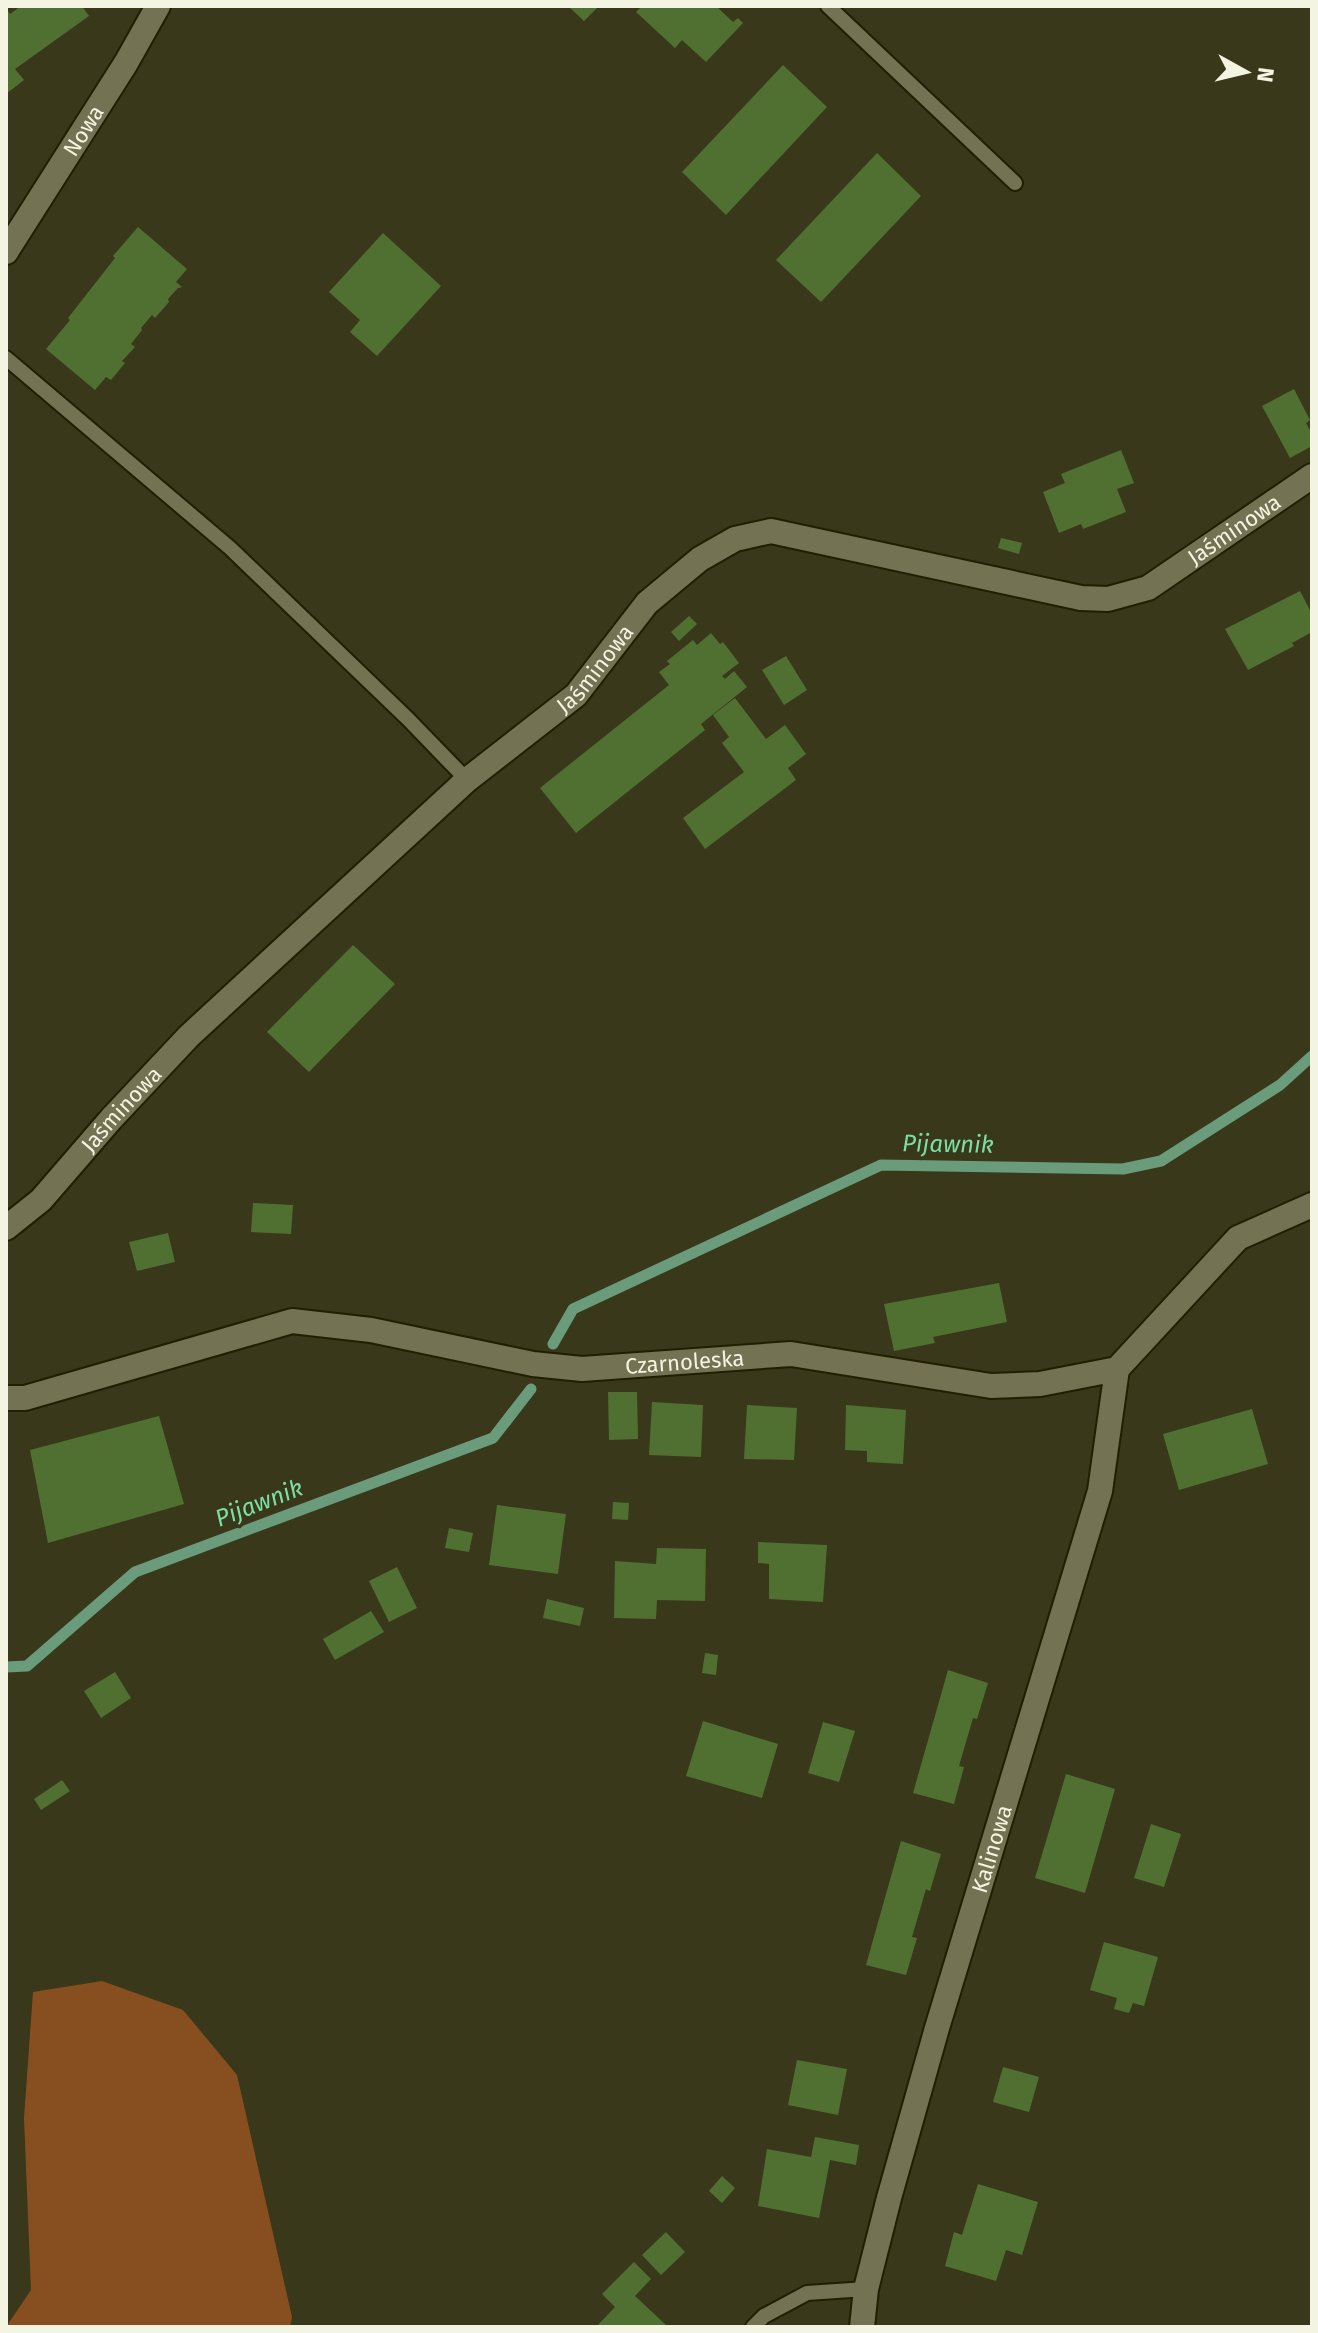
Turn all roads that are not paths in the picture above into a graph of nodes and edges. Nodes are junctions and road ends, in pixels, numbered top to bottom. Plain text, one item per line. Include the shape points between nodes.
1 (828, 6) edge
2 (146, 11) edge
3 (1015, 183) dead end
4 (6, 252) edge
5 (6, 358) edge
6 (1312, 476) edge
7 (467, 780) junction
8 (1312, 1205) edge
9 (6, 1228) edge
10 (1117, 1369) junction
11 (6, 1398) edge
12 (866, 2289) junction
13 (753, 2327) edge
14 (862, 2327) edge

1 - 3 lane
2 - 4 street, Nowa via 126,63
5 - 7 lane via 230,548
6 - 7 street, Jaśminowa via 1148,588 1108,599 1081,598 771,531 735,539 700,559 647,603 576,695
7 - 9 street, Jaśminowa via 189,1036 41,1200
8 - 10 street via 1238,1238
10 - 11 street, Czarnoleska via 1040,1384 991,1386 791,1354 582,1369 371,1330 292,1321 25,1398
10 - 12 street, Kalinowa via 1100,1491 937,2028
12 - 13 lane via 807,2293
12 - 14 street, Kalinowa

